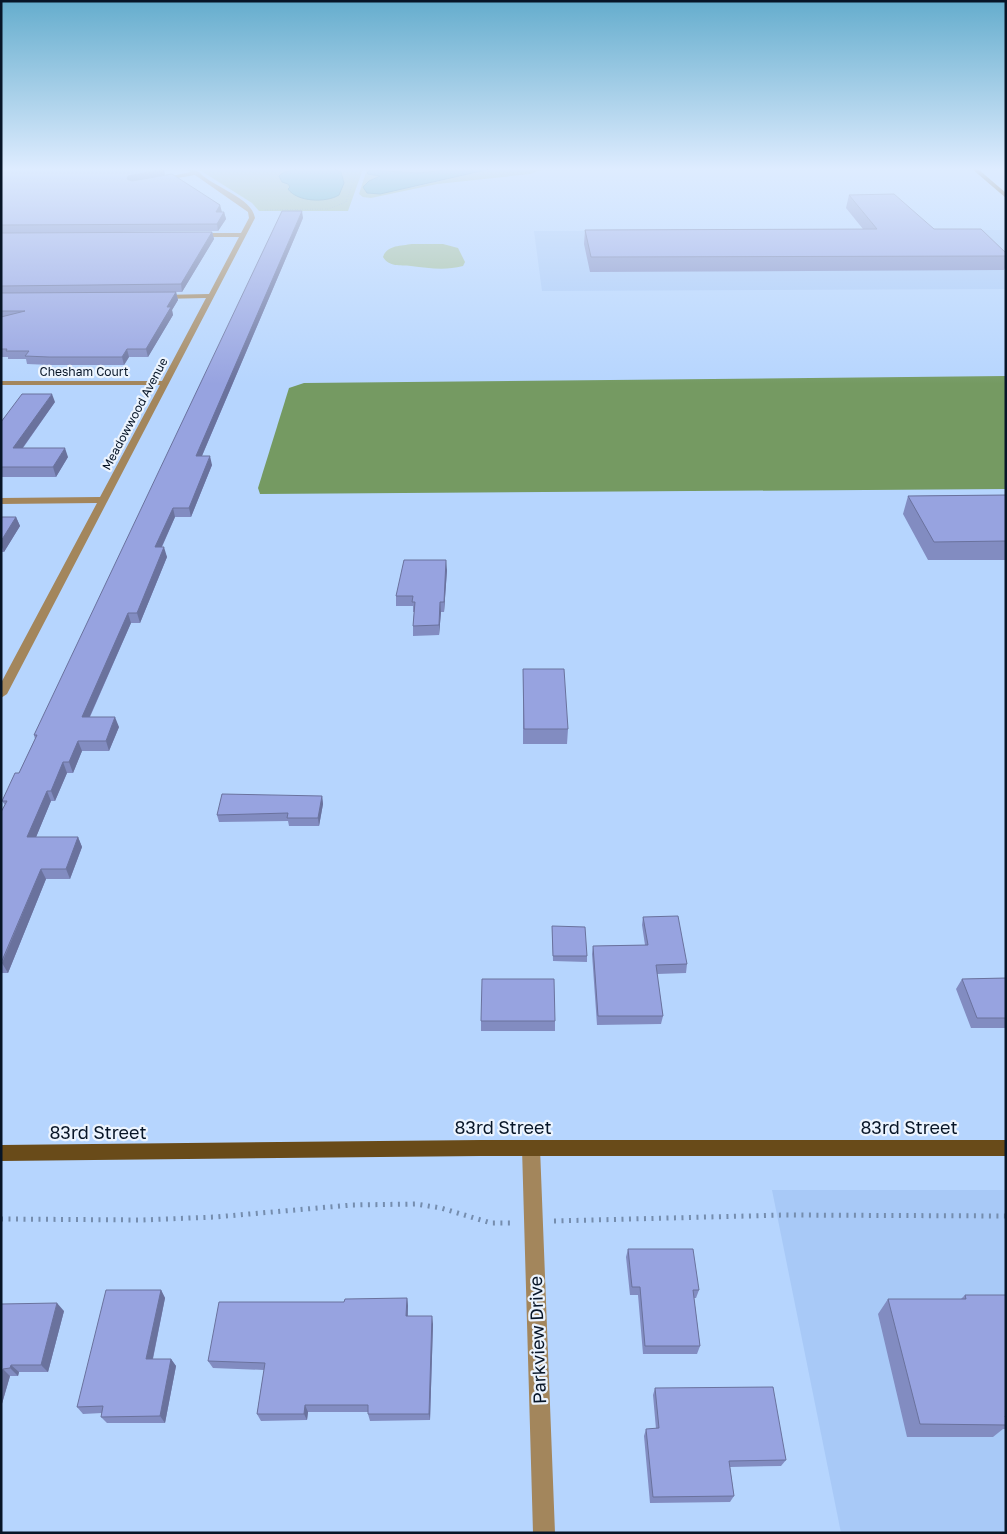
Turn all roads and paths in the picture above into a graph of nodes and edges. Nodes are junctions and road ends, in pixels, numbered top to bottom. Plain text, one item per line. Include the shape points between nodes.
1 (241, 241) edge
2 (156, 296) edge
3 (211, 296) junction
4 (1, 383) edge
5 (166, 383) junction
6 (103, 500) junction
7 (1, 501) edge
8 (1, 694) edge
9 (531, 1148) junction
10 (1006, 1148) edge
11 (1, 1153) edge
12 (1006, 1216) edge
13 (1, 1219) edge
14 (534, 1223) junction
15 (544, 1533) edge

1 - 3 street, Meadowwood Avenue
2 - 3 street
3 - 5 street, Meadowwood Avenue
4 - 5 street, Chesham Court
5 - 6 street, Meadowwood Avenue
6 - 7 street
6 - 8 street, Meadowwood Avenue
9 - 10 main road, 83rd Street
9 - 11 main road, 83rd Street
9 - 14 street, Parkview Drive
12 - 14 path via 785,1215
13 - 14 path via 142,1220 352,1205 416,1204 491,1223
14 - 15 street, Parkview Drive

